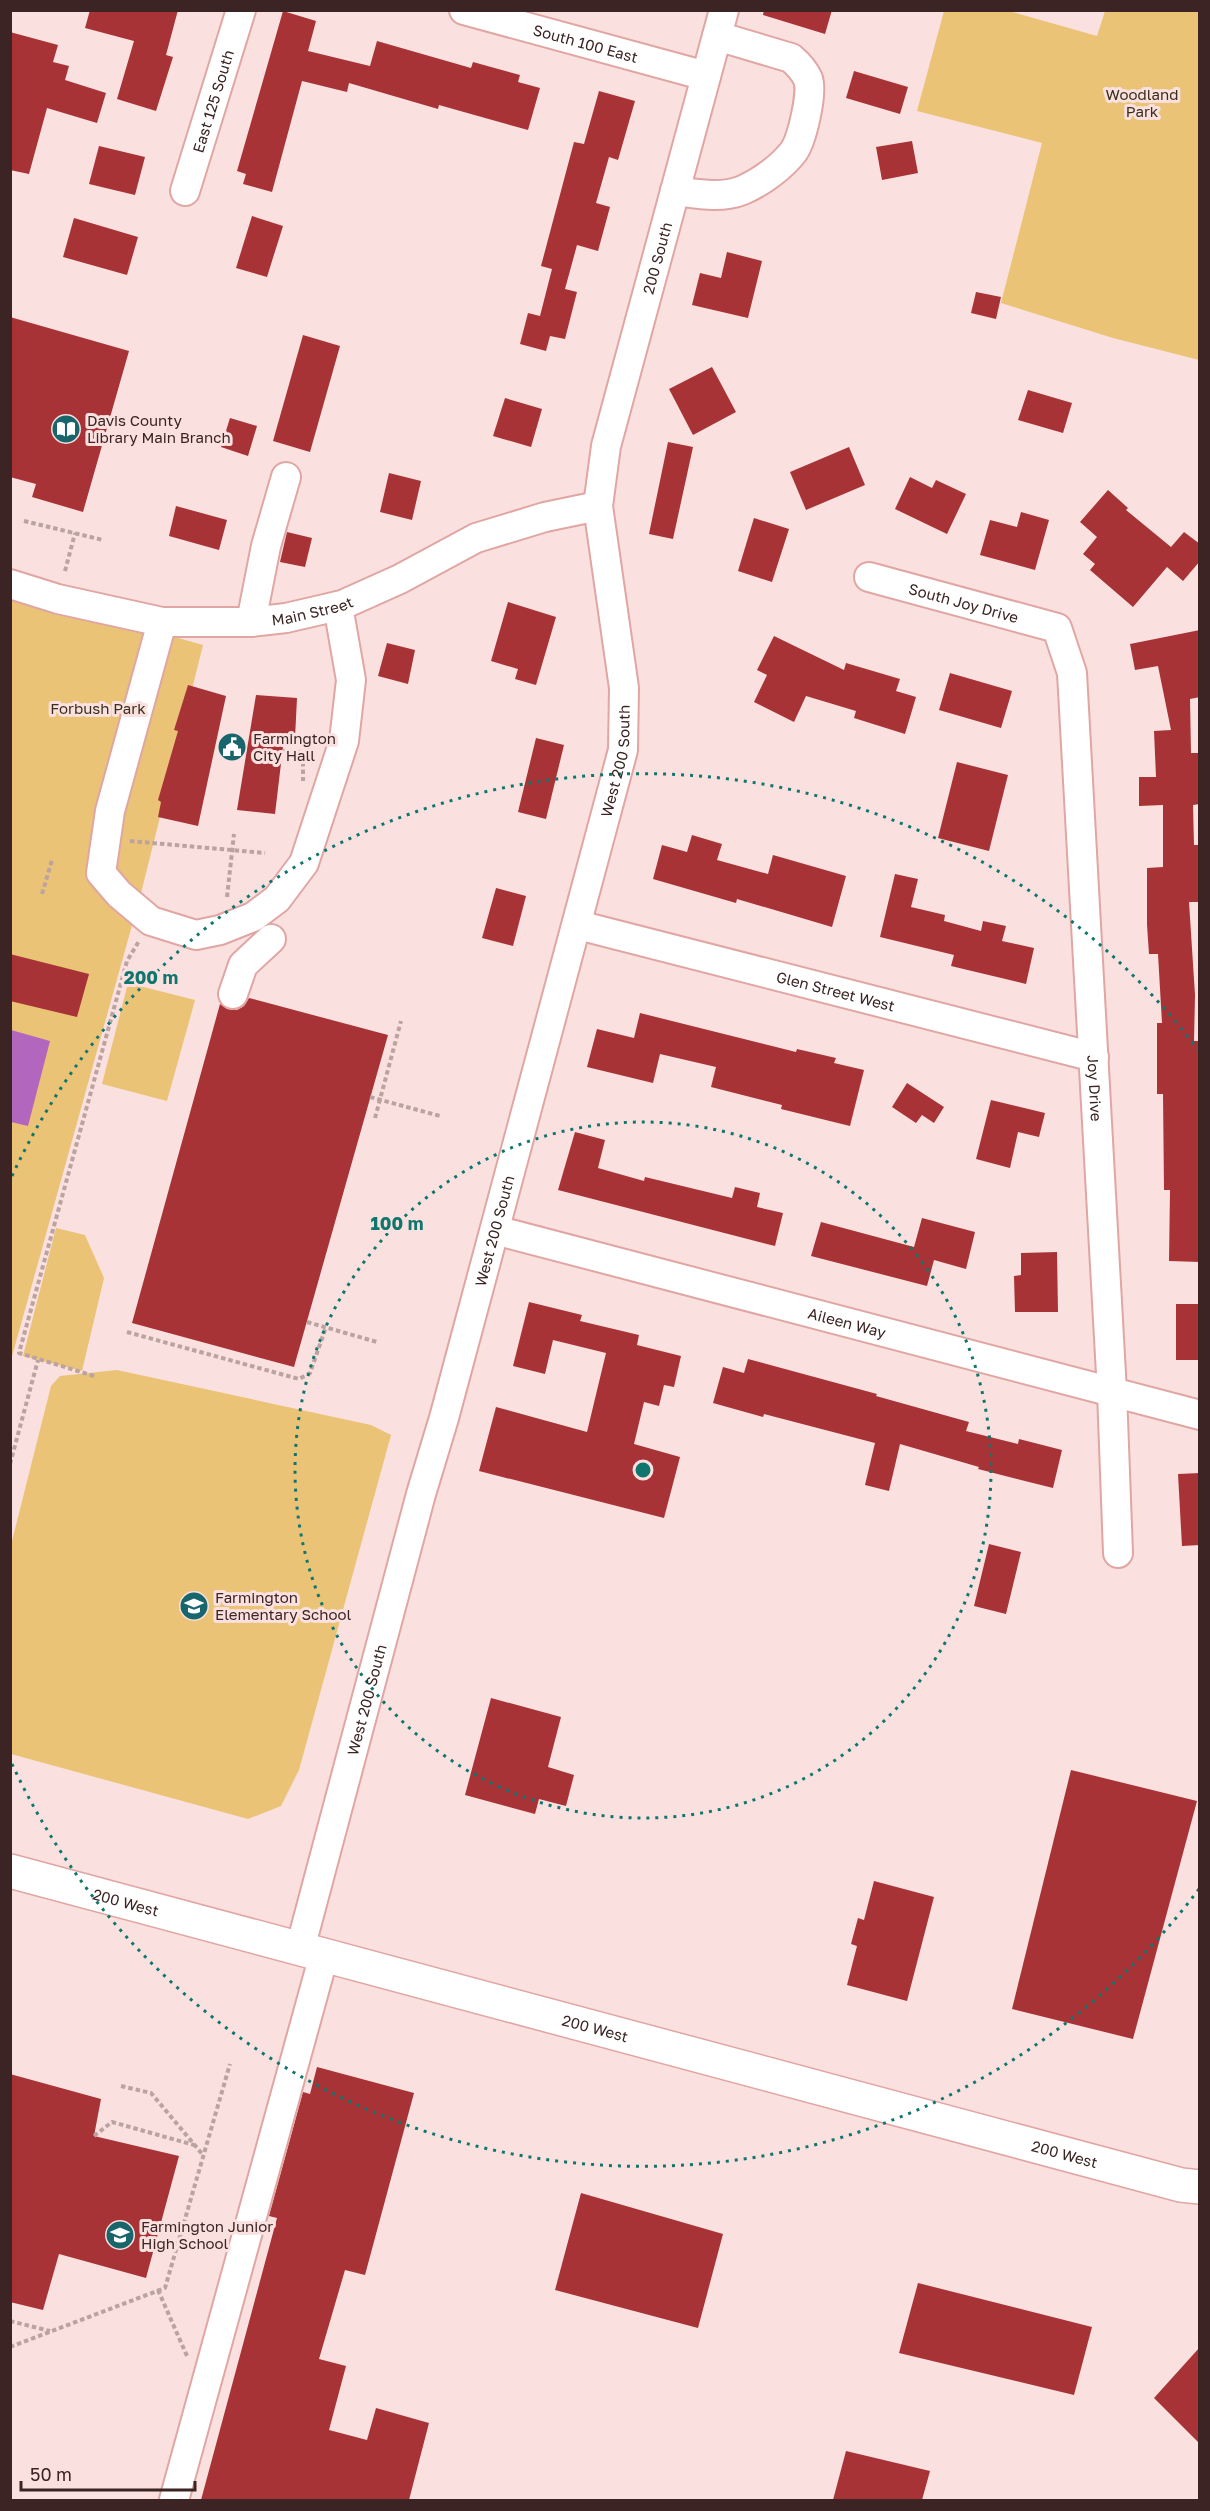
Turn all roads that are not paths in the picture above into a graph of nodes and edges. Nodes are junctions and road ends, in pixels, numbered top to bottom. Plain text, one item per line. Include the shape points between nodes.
1 (241, 10) edge
2 (464, 10) edge
3 (721, 23) edge
4 (706, 76) junction
5 (185, 191) dead end
6 (675, 191) junction
7 (286, 477) dead end
8 (598, 507) junction
9 (869, 577) dead end
10 (10, 584) edge
11 (338, 606) junction
12 (162, 622) junction
13 (251, 622) junction
14 (1057, 628) joint
15 (578, 925) junction
16 (271, 939) dead end
17 (233, 994) dead end
18 (1094, 1057) junction
19 (495, 1230) junction
20 (1112, 1392) junction
21 (1200, 1414) edge
22 (1118, 1553) dead end
23 (10, 1871) edge
24 (312, 1952) junction
25 (1193, 2189) edge
26 (174, 2500) edge

1 - 5 street, East 125 South
2 - 4 street, South 100 East
3 - 4 street, 200 South
3 - 6 street via 800,65 809,81 806,115 795,148 785,162 745,189 711,196
4 - 6 street, 200 South
6 - 8 street, 200 South via 606,446
7 - 13 street via 266,546
8 - 11 street, Main Street via 545,517 476,538 400,579
8 - 15 street, West 200 South via 624,688 623,750
9 - 14 street, South Joy Drive
10 - 12 street, Main Street
11 - 12 street via 351,680 344,741 304,863 277,899 253,917 220,930 196,934 151,921 101,873 110,811
11 - 13 street, Main Street
12 - 13 street, Main Street
14 - 18 street, Joy Drive via 1072,673
15 - 18 street, Glen Street West
15 - 19 street, West 200 South
16 - 17 street via 243,965
18 - 20 street, Joy Drive
19 - 20 street, Aileen Way
19 - 24 street, West 200 South via 421,1494
20 - 21 street, Aileen Way
20 - 22 street, Joy Drive
23 - 24 main road, 200 West
24 - 25 main road, 200 West
24 - 26 street, West 200 South

